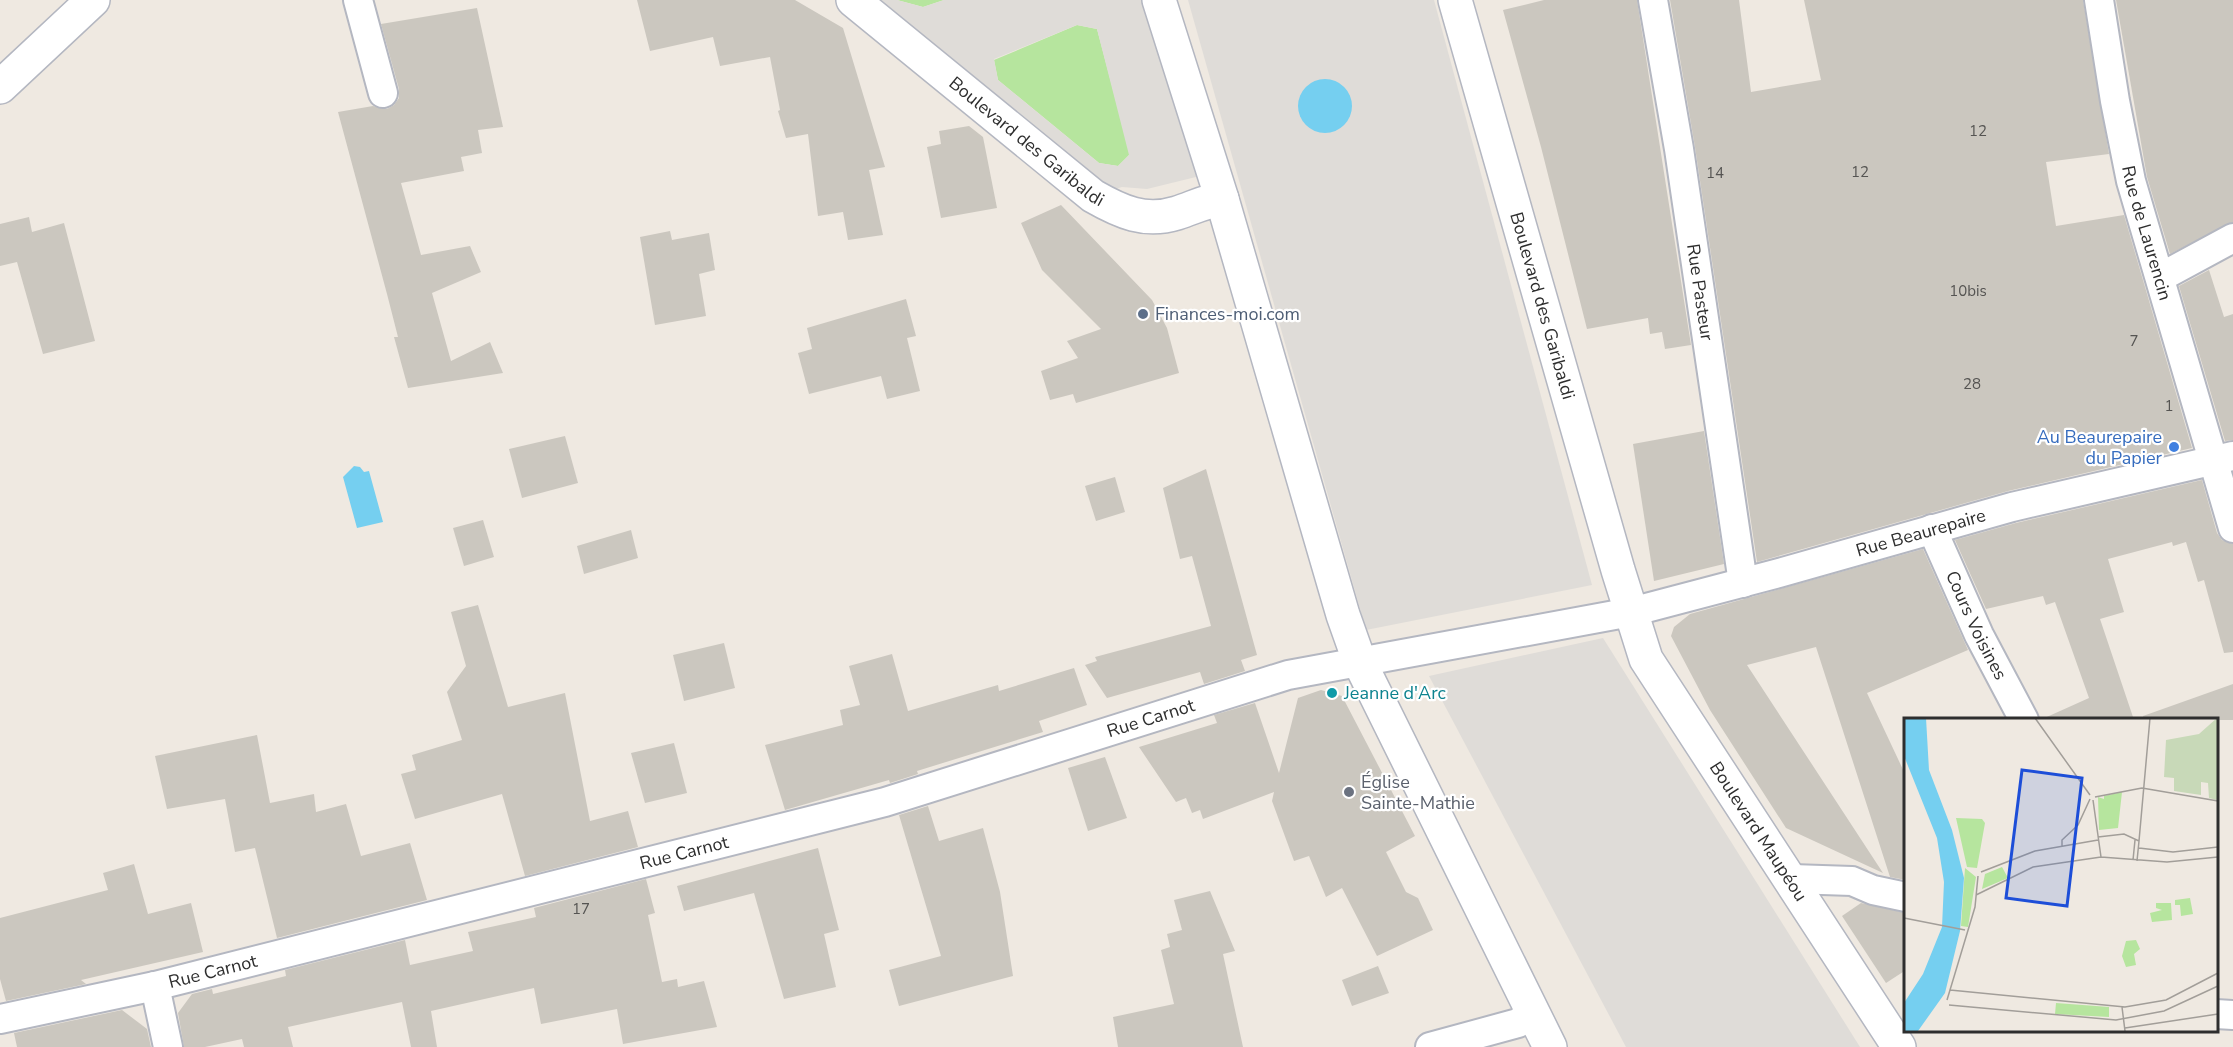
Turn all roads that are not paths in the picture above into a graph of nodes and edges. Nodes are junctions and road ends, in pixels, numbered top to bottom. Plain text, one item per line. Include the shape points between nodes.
1 (93, 0) edge
2 (358, 0) edge
3 (853, 0) edge
4 (1159, 0) edge
5 (1455, 0) edge
6 (1653, 0) edge
7 (2099, 0) edge
8 (0, 87) edge
9 (383, 93) dead end
10 (1222, 199) junction
11 (2233, 237) edge
12 (2161, 277) junction
13 (2222, 459) edge
14 (2233, 528) edge
15 (1932, 529) junction
16 (1743, 583) junction
17 (1631, 612) junction
18 (1360, 663) junction
19 (2023, 718) edge
20 (1792, 879) junction
21 (1904, 897) edge
22 (155, 986) junction
23 (1532, 1013) junction
24 (2218, 1014) edge
25 (2233, 1016) edge
26 (0, 1019) edge
27 (168, 1047) edge
28 (1430, 1047) edge
29 (1550, 1047) edge
30 (1899, 1047) edge

1 - 8 main road
2 - 9 street
3 - 10 main road, Boulevard des Garibaldi via 1093,196 1121,212 1144,218
4 - 10 main road
5 - 17 main road, Boulevard des Garibaldi
6 - 16 street, Rue Pasteur
7 - 12 street, Rue de Laurencin via 2131,181
10 - 18 main road
11 - 12 street
12 - 13 street, Rue de Laurencin
13 - 14 street, Rue de Laurencin
13 - 15 street, Rue Beaurepaire
15 - 16 street, Rue Beaurepaire
15 - 19 street, Cours Voisines via 1979,635
16 - 17 street, Rue Beaurepaire
17 - 18 street, Rue Carnot
17 - 20 main road, Boulevard Maupéou via 1646,659 1765,844
18 - 22 street, Rue Carnot via 1288,675 885,802
18 - 23 main road
20 - 21 street via 1852,881
20 - 30 main road, Boulevard Maupéou
22 - 26 street, Rue Carnot
22 - 27 street
23 - 28 street via 1518,1023
23 - 29 main road
24 - 25 street

